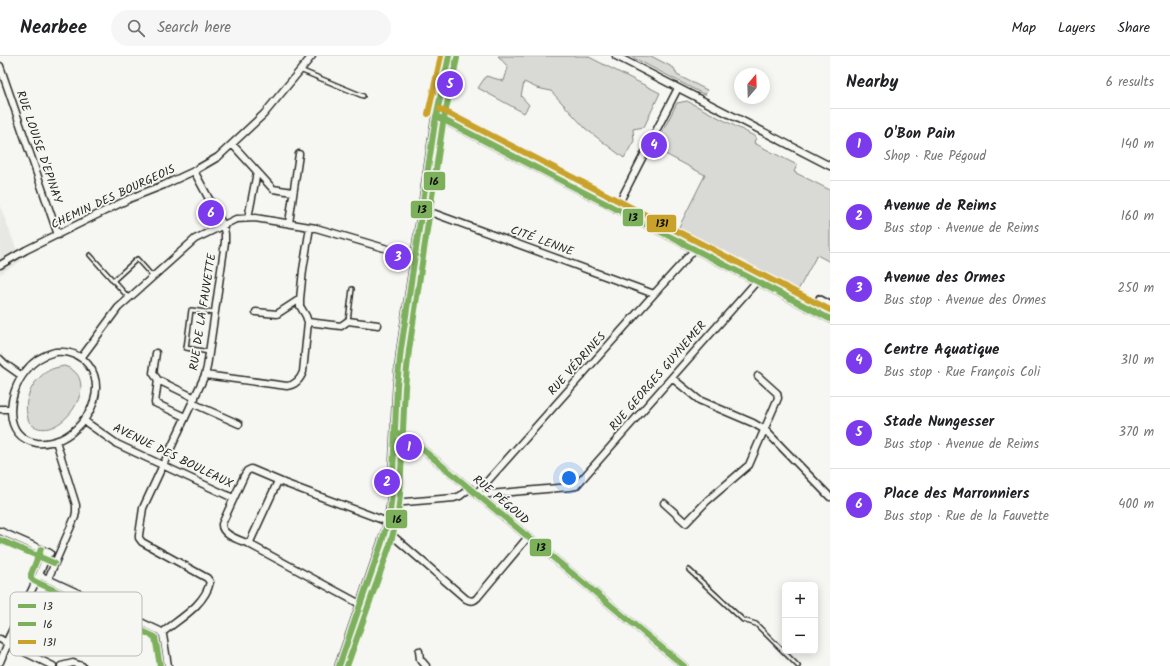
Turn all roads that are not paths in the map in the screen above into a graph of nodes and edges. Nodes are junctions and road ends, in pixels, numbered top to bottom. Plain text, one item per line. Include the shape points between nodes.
1 (312, 56) edge
2 (449, 56) edge
3 (616, 56) edge
4 (0, 66) edge
5 (300, 70) junction
6 (678, 88) junction
7 (363, 96) dead end
8 (436, 116) junction
9 (232, 144) junction
10 (299, 154) dead end
11 (830, 166) edge
12 (194, 171) junction
13 (257, 172) junction
14 (294, 192) junction
15 (422, 208) junction
16 (616, 209) junction
17 (248, 218) junction
18 (289, 223) junction
19 (223, 225) junction
20 (310, 227) junction
21 (58, 235) junction
22 (695, 250) junction
23 (90, 256) dead end
24 (415, 257) junction
25 (0, 265) edge
26 (152, 277) junction
27 (113, 281) junction
28 (757, 281) junction
29 (352, 289) dead end
30 (654, 294) junction
31 (128, 298) junction
32 (300, 299) junction
33 (830, 304) edge
34 (812, 310) junction
35 (256, 312) dead end
36 (215, 313) junction
37 (830, 319) edge
38 (348, 321) junction
39 (308, 322) junction
40 (378, 324) dead end
41 (209, 352) junction
42 (156, 353) dead end
43 (81, 358) junction
44 (0, 359) edge
45 (205, 375) junction
46 (22, 376) junction
47 (758, 376) dead end
48 (672, 378) junction
49 (158, 380) junction
50 (193, 400) junction
51 (0, 409) edge
52 (10, 409) junction
53 (185, 418) junction
54 (83, 420) junction
55 (239, 424) dead end
56 (764, 430) junction
57 (395, 432) junction
58 (56, 441) junction
59 (163, 466) junction
60 (278, 481) junction
61 (470, 488) junction
62 (477, 494) junction
63 (830, 497) edge
64 (233, 498) junction
65 (392, 503) junction
66 (664, 503) dead end
67 (388, 522) junction
68 (0, 530) edge
69 (385, 532) junction
70 (528, 537) junction
71 (249, 544) junction
72 (48, 552) junction
73 (57, 556) junction
74 (689, 570) dead end
75 (39, 575) junction
76 (48, 579) junction
77 (31, 592) edge
78 (76, 592) edge
79 (360, 604) junction
80 (142, 623) edge
81 (162, 633) junction
82 (10, 637) edge
83 (0, 639) edge
84 (7, 643) junction
85 (10, 644) edge
86 (419, 651) dead end
87 (33, 656) edge
88 (0, 662) edge
89 (53, 666) edge
90 (61, 666) edge
91 (82, 666) edge
92 (168, 666) edge
93 (338, 666) edge
94 (426, 666) edge
95 (684, 666) edge
96 (798, 666) edge

1 - 5 street, CHEMIN DES BOURGEOIS
2 - 8 street
3 - 6 street
4 - 21 street, RUE LOUISE D'EPINAY
5 - 7 lane
5 - 9 street, CHEMIN DES BOURGEOIS via 264,114
6 - 11 street
6 - 16 street
8 - 15 street
8 - 16 street
9 - 12 street, CHEMIN DES BOURGEOIS via 214,160
9 - 13 street
10 - 14 street
12 - 19 street, RUE DE LA FAUVETTE
12 - 21 street, CHEMIN DES BOURGEOIS via 131,198
13 - 14 street via 273,189
13 - 17 street
14 - 18 street
15 - 24 street
15 - 30 street, CITÉ LENNE
16 - 22 street
17 - 18 street
17 - 19 street via 236,219
18 - 20 street
19 - 26 street, RUE DE LA FAUVETTE via 198,237
19 - 36 street, RUE DE LA FAUVETTE via 225,242
20 - 24 street
20 - 32 street
21 - 25 street, CHEMIN DES BOURGEOIS
22 - 28 street
22 - 30 street, RUE VÉDRINES
23 - 27 lane
24 - 57 street via 400,357
26 - 27 lane via 137,259
26 - 31 street, RUE DE LA FAUVETTE
27 - 31 lane
28 - 34 street
28 - 48 street, RUE GEORGES GUYNEMER
29 - 38 lane
30 - 62 street, RUE VÉDRINES
31 - 43 street, RUE DE LA FAUVETTE via 116,310
32 - 35 street via 277,314
32 - 39 street via 300,306
33 - 34 street via 819,298
34 - 37 street
36 - 41 street, RUE DE LA FAUVETTE
36 - 41 lane via 191,310 186,348
38 - 39 street via 341,326
38 - 40 street
39 - 45 street via 303,372 293,384 282,385
41 - 45 street, RUE DE LA FAUVETTE
42 - 49 street via 153,372
43 - 46 street via 64,352 49,354 32,364
43 - 54 street via 87,362 96,384 94,401
44 - 46 street
45 - 50 street, RUE DE LA FAUVETTE
46 - 52 street via 13,393
47 - 56 street via 777,392 778,396
48 - 56 street via 699,400
48 - 62 street, RUE GEORGES GUYNEMER via 576,486
49 - 50 street
49 - 53 street via 155,403
50 - 53 street, RUE DE LA FAUVETTE
50 - 55 street
51 - 52 street
52 - 58 street via 15,428 24,437 37,443
53 - 59 street, RUE DE LA FAUVETTE
54 - 58 street via 78,428
54 - 59 street, AVENUE DES BOULEAUX via 115,443
56 - 63 street
56 - 66 street via 747,468 707,501 686,523
57 - 61 street, RUE PÉGOUD via 410,439
57 - 65 street
58 - 73 street via 76,508 75,517
59 - 64 street, AVENUE DES BOULEAUX
59 - 81 street, RUE DE LA FAUVETTE via 143,508 139,538 210,582 198,604
60 - 64 street via 249,470
60 - 67 street
60 - 71 street
61 - 62 street, RUE PÉGOUD
61 - 65 street via 454,498
62 - 70 street, RUE PÉGOUD
64 - 71 street via 222,521 222,529
65 - 67 street
67 - 69 street
68 - 72 street
69 - 70 street via 470,601 477,598
69 - 79 street
70 - 95 street, RUE PÉGOUD
71 - 79 street
72 - 73 street
72 - 75 street
73 - 76 street
74 - 96 lane via 743,620 756,624
75 - 76 street
75 - 77 street
76 - 78 street
79 - 93 street
80 - 81 street
81 - 92 street
82 - 84 street
83 - 84 street
84 - 85 street
84 - 88 street
86 - 94 street via 420,659
87 - 89 street
90 - 91 street

